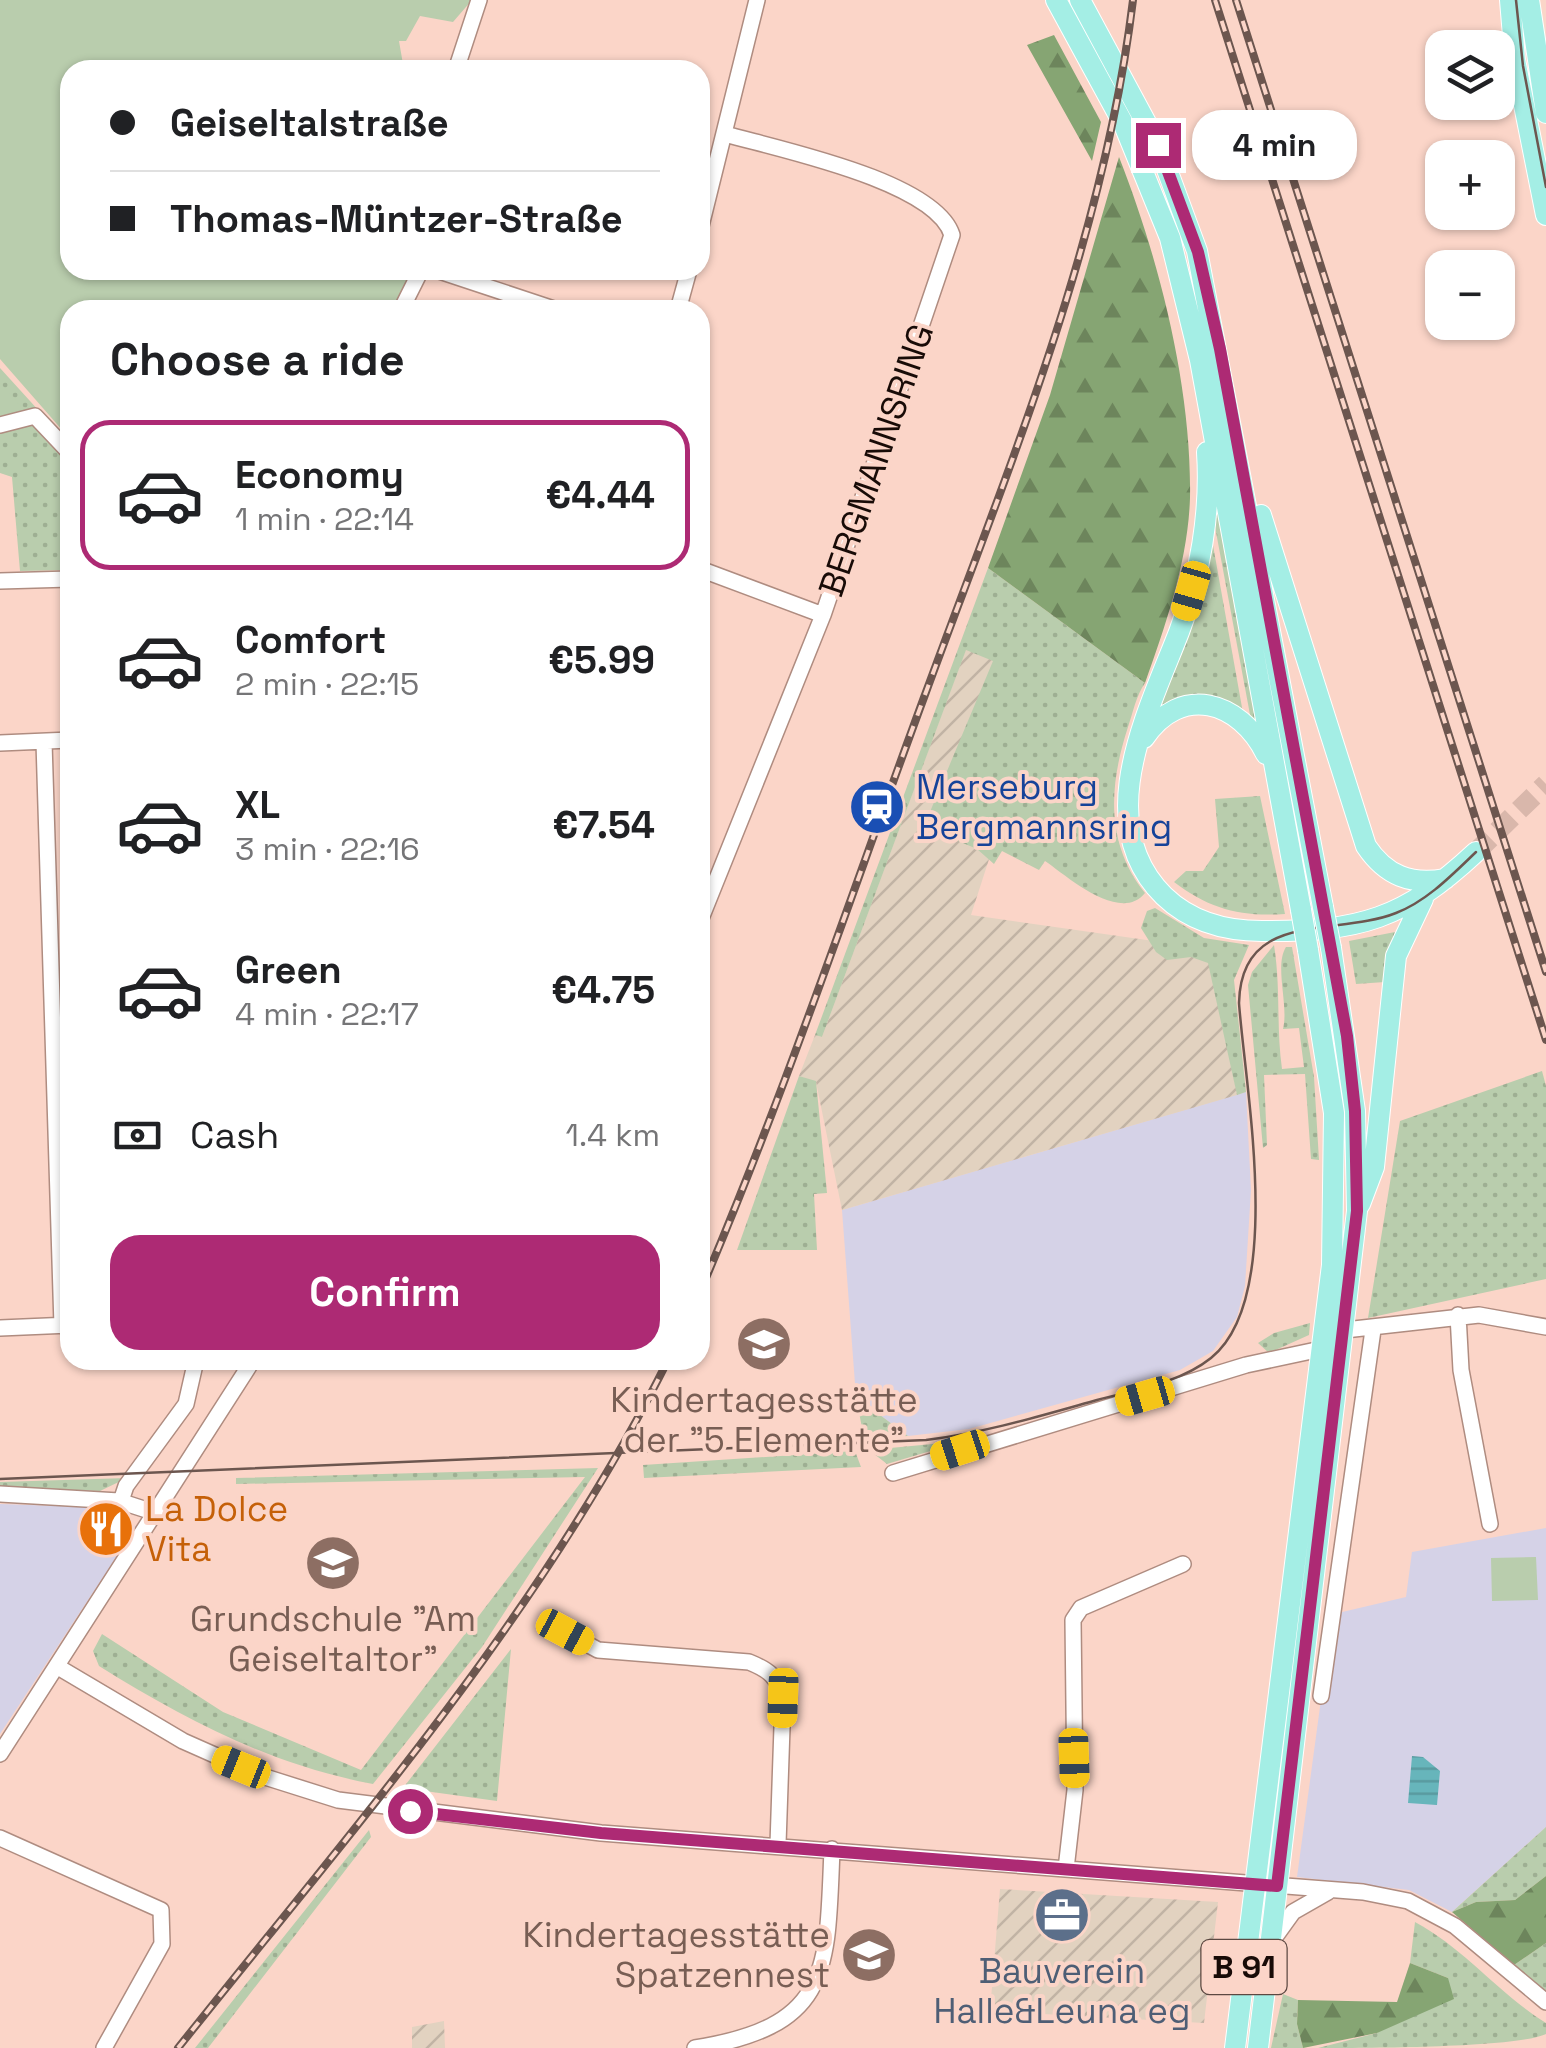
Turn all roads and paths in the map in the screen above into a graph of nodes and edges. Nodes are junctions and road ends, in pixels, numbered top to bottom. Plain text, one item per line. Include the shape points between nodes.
1 (478, 0) edge
2 (757, 0) edge
3 (1056, 0) edge
4 (1080, 0) edge
5 (1510, 0) edge
6 (1528, 0) edge
7 (459, 60) edge
8 (1546, 114) edge
9 (725, 134) junction
10 (710, 192) edge
11 (1546, 215) edge
12 (466, 280) edge
13 (527, 300) edge
14 (1200, 360) junction
15 (0, 425) edge
16 (60, 442) edge
17 (1241, 463) junction
18 (710, 573) edge
19 (60, 579) edge
20 (0, 581) edge
21 (823, 615) junction
22 (60, 741) edge
23 (44, 742) junction
24 (0, 743) edge
25 (1137, 748) junction
26 (1278, 781) junction
27 (1476, 852) tunnel mouth
28 (1448, 879) junction
29 (710, 896) edge
30 (1424, 897) junction
31 (60, 1167) edge
32 (1357, 1211) junction
33 (1458, 1315) junction
34 (60, 1326) edge
35 (1546, 1327) edge
36 (0, 1328) edge
37 (1345, 1330) junction
38 (1374, 1330) junction
39 (1320, 1349) junction
40 (194, 1370) edge
41 (247, 1370) edge
42 (893, 1473) dead end
43 (0, 1494) edge
44 (121, 1501) junction
45 (156, 1513) junction
46 (1490, 1524) dead end
47 (1183, 1564) dead end
48 (1307, 1630) junction
49 (565, 1632) dead end
50 (1330, 1633) junction
51 (58, 1667) junction
52 (1321, 1696) dead end
53 (0, 1754) edge
54 (0, 1838) edge
55 (778, 1844) junction
56 (832, 1849) junction
57 (1066, 1869) junction
58 (1254, 1885) junction
59 (1277, 1886) junction
60 (1333, 1890) junction
61 (1270, 1950) junction
62 (1546, 2002) edge
63 (104, 2048) edge
64 (695, 2048) edge
65 (1235, 2048) edge
66 (1258, 2048) edge

1 - 7 street
2 - 9 street
3 - 14 main road, B 91 via 1160,205
4 - 17 main road, B 91 via 1158,145 1192,234
5 - 11 main road
6 - 8 main road
9 - 10 street
9 - 21 street, BERGMANNSRING via 880,182 930,206 947,220 952,235
12 - 13 street
14 - 25 main road via 1208,464 1202,543
14 - 26 main road, B 91
15 - 16 street via 36,416
17 - 28 main road via 1366,846 1400,877
17 - 32 main road, B 91, bridge via 1331,948 1355,1111
18 - 21 street
19 - 20 street
21 - 29 street, BERGMANNSRING
22 - 23 street
23 - 24 street
23 - 31 street
25 - 26 main road via 1176,709 1214,706 1247,724
25 - 30 main road via 1130,786 1133,848 1158,889 1198,919 1253,931 1363,923
26 - 39 main road, B 91, bridge via 1334,1113 1332,1265
27 - 28 main road
28 - 30 main road
30 - 32 main road via 1396,956 1374,1167
32 - 37 main road, B 91
33 - 35 street
33 - 38 street
33 - 46 street via 1461,1370
34 - 36 street
37 - 38 street
37 - 48 main road, B 91
38 - 50 street
39 - 42 street
39 - 58 main road, B 91
40 - 44 street via 186,1404
41 - 45 street
43 - 44 street
44 - 45 street
45 - 51 street
47 - 57 street via 1081,1608 1073,1620 1075,1790
48 - 50 street
48 - 59 main road, B 91
49 - 55 street via 598,1650 767,1669 783,1698
50 - 52 street
51 - 53 street
51 - 55 street via 183,1741 338,1800 601,1833
54 - 63 street via 160,1910 162,1944
55 - 56 street
56 - 57 street
56 - 64 street via 828,1940 812,1988 774,2028
57 - 58 street
58 - 59 street
58 - 65 main road, B 91
59 - 60 street
59 - 61 main road, B 91
60 - 61 street via 1293,1912
60 - 62 street via 1408,1901 1436,1914
61 - 66 main road, B 91

